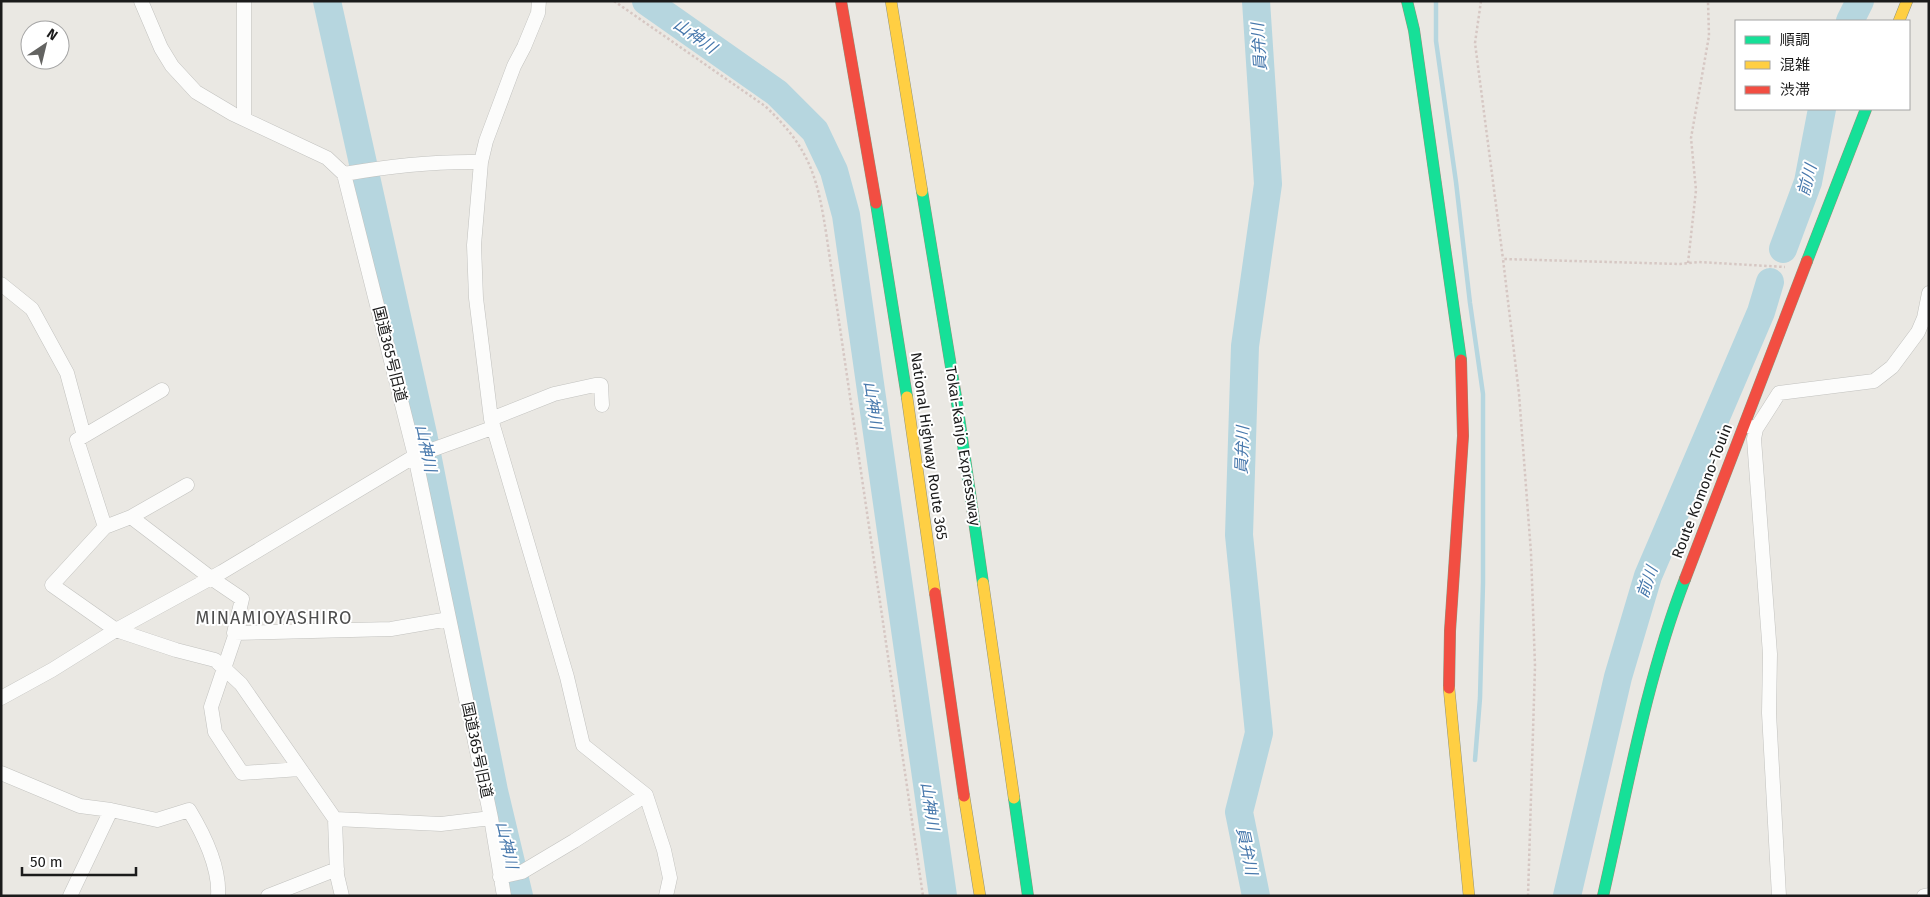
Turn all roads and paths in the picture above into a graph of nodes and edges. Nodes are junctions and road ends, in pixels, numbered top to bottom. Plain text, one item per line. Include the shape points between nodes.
1 (141, 1) edge
2 (244, 1) edge
3 (539, 1) edge
4 (614, 1) edge
5 (841, 1) edge
6 (891, 1) edge
7 (1407, 1) edge
8 (1481, 1) edge
9 (1708, 1) edge
10 (1907, 1) edge
11 (1899, 20) edge
12 (1866, 110) edge
13 (244, 119) junction
14 (481, 162) junction
15 (350, 173) junction
16 (1503, 259) junction
17 (1688, 263) junction
18 (1805, 268) junction
19 (1, 284) edge
20 (1929, 293) edge
21 (162, 390) dead end
22 (602, 405) dead end
23 (492, 423) junction
24 (1750, 427) junction
25 (84, 436) junction
26 (418, 454) junction
27 (188, 485) dead end
28 (131, 516) junction
29 (105, 527) junction
30 (211, 578) junction
31 (450, 619) junction
32 (116, 630) junction
33 (236, 633) junction
34 (224, 668) junction
35 (1, 698) edge
36 (300, 769) junction
37 (1, 773) edge
38 (646, 796) junction
39 (111, 810) junction
40 (491, 818) junction
41 (335, 819) junction
42 (337, 869) junction
43 (510, 875) junction
44 (1929, 895) edge
45 (70, 896) edge
46 (218, 896) edge
47 (268, 896) edge
48 (342, 896) edge
49 (504, 896) edge
50 (666, 896) edge
51 (923, 896) edge
52 (980, 896) edge
53 (1028, 896) edge
54 (1469, 896) edge
55 (1528, 896) edge
56 (1603, 896) edge
57 (1779, 896) edge
58 (1924, 896) edge

1 - 13 street via 172,66 196,92
2 - 13 street
3 - 14 street via 538,13 514,66
4 - 51 path via 765,106 801,148 812,169 827,239
5 - 52 main road, National Highway Route 365 via 912,429
6 - 53 main road via 957,403
7 - 54 main road via 1414,30 1461,358 1463,436 1448,682
8 - 16 path via 1476,43
9 - 17 path via 1709,36 1691,138 1696,190
10 - 11 main road
12 - 18 main road, Route Komono-Touin
13 - 15 street via 327,158
14 - 15 street via 457,161
14 - 23 street via 474,245 476,298
15 - 26 street, 国道365号旧道
16 - 17 path
16 - 55 path via 1519,394 1531,553 1535,666
17 - 18 path
18 - 24 main road, Route Komono-Touin
19 - 25 street via 32,309 67,373
20 - 24 street via 1918,332 1892,367 1874,382 1779,392
21 - 25 street
22 - 23 street via 601,385 594,385 554,394
23 - 26 street
23 - 38 street via 567,677 583,745
24 - 56 main road, Route Komono-Touin via 1678,596 1665,637
24 - 57 street via 1754,439 1770,654 1769,714
25 - 29 street via 77,440
26 - 30 street
26 - 31 street, 国道365号旧道
27 - 28 street
28 - 29 street
28 - 30 street
29 - 32 street via 52,585
30 - 32 street
30 - 33 street via 242,599
31 - 33 street via 391,629
31 - 40 street, 国道365号旧道
32 - 34 street via 215,660
32 - 35 street
33 - 34 street
34 - 36 street via 241,684
34 - 36 street via 211,707 215,732 242,773
36 - 41 street
37 - 39 street via 80,806
38 - 43 street via 574,841
38 - 50 street via 668,868 670,878
39 - 45 street
39 - 46 street via 156,820 190,810 205,836 219,886
40 - 41 street via 441,824
40 - 43 street, 国道365号旧道
41 - 42 street
42 - 47 street
42 - 48 street
43 - 49 street, 国道365号旧道
44 - 58 street

